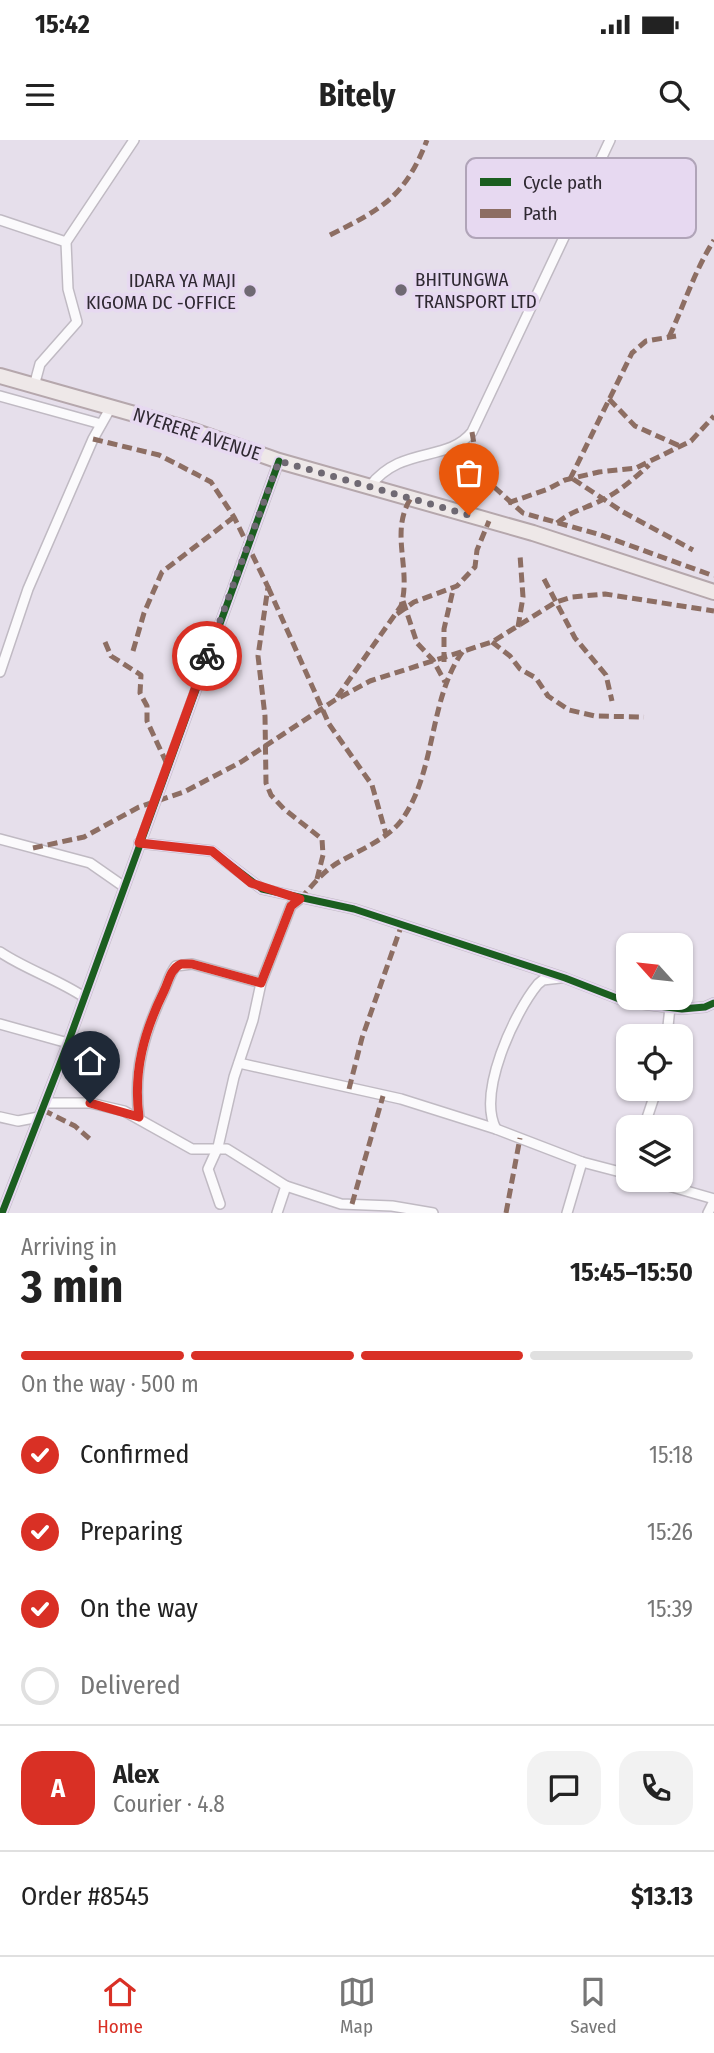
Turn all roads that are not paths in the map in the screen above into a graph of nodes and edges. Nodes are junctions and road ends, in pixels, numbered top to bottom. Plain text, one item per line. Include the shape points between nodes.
1 (134, 140) edge
2 (610, 140) edge
3 (601, 158) edge
4 (0, 220) edge
5 (564, 238) edge
6 (66, 242) junction
7 (0, 376) edge
8 (34, 386) junction
9 (0, 396) edge
10 (111, 407) junction
11 (101, 424) junction
12 (279, 461) junction
13 (370, 486) junction
14 (714, 592) edge
15 (0, 672) edge
16 (0, 839) edge
17 (139, 843) junction
18 (123, 886) junction
19 (300, 899) junction
20 (0, 953) edge
21 (565, 978) junction
22 (261, 983) junction
23 (84, 997) junction
24 (616, 998) edge
25 (714, 1003) edge
26 (693, 1007) edge
27 (0, 1024) edge
28 (68, 1043) junction
29 (239, 1063) junction
30 (46, 1103) junction
31 (0, 1117) edge
32 (40, 1117) junction
33 (139, 1117) junction
34 (496, 1129) junction
35 (218, 1147) junction
36 (582, 1162) junction
37 (616, 1171) edge
38 (286, 1186) junction
39 (688, 1192) edge
40 (714, 1200) edge
41 (220, 1204) dead end
42 (2, 1211) edge
43 (409, 1211) edge
44 (277, 1213) edge
45 (433, 1213) edge
46 (567, 1213) edge
47 (708, 1213) edge

1 - 6 street
2 - 3 street
4 - 6 street
5 - 13 street via 472,432 456,445 398,461
6 - 8 street via 68,289 77,322 48,352
7 - 8 main road, NYERERE AVENUE
8 - 10 main road, NYERERE AVENUE
9 - 11 street
10 - 11 street
10 - 12 main road, NYERERE AVENUE
11 - 15 street via 28,589
12 - 13 main road, NYERERE AVENUE
12 - 17 street
13 - 14 main road, NYERERE AVENUE
16 - 18 street via 90,863
17 - 18 street
17 - 19 street via 212,851 251,883
18 - 23 street
19 - 21 street via 354,909
19 - 22 street via 291,906
20 - 23 street
21 - 24 street
21 - 34 street via 543,980 516,1019 491,1090 489,1110
22 - 29 street
22 - 33 street via 192,964 176,966 139,1060
23 - 28 street
25 - 26 street
27 - 28 street
28 - 30 street
29 - 34 street via 401,1099
29 - 35 street
30 - 32 street
30 - 33 street via 90,1103
31 - 32 street via 18,1121
32 - 42 street
33 - 35 street via 192,1149
34 - 36 street
35 - 38 street
35 - 41 street via 208,1175
36 - 37 street
36 - 46 street
38 - 43 street via 341,1204
38 - 44 street
39 - 40 street
40 - 47 street
43 - 45 street

